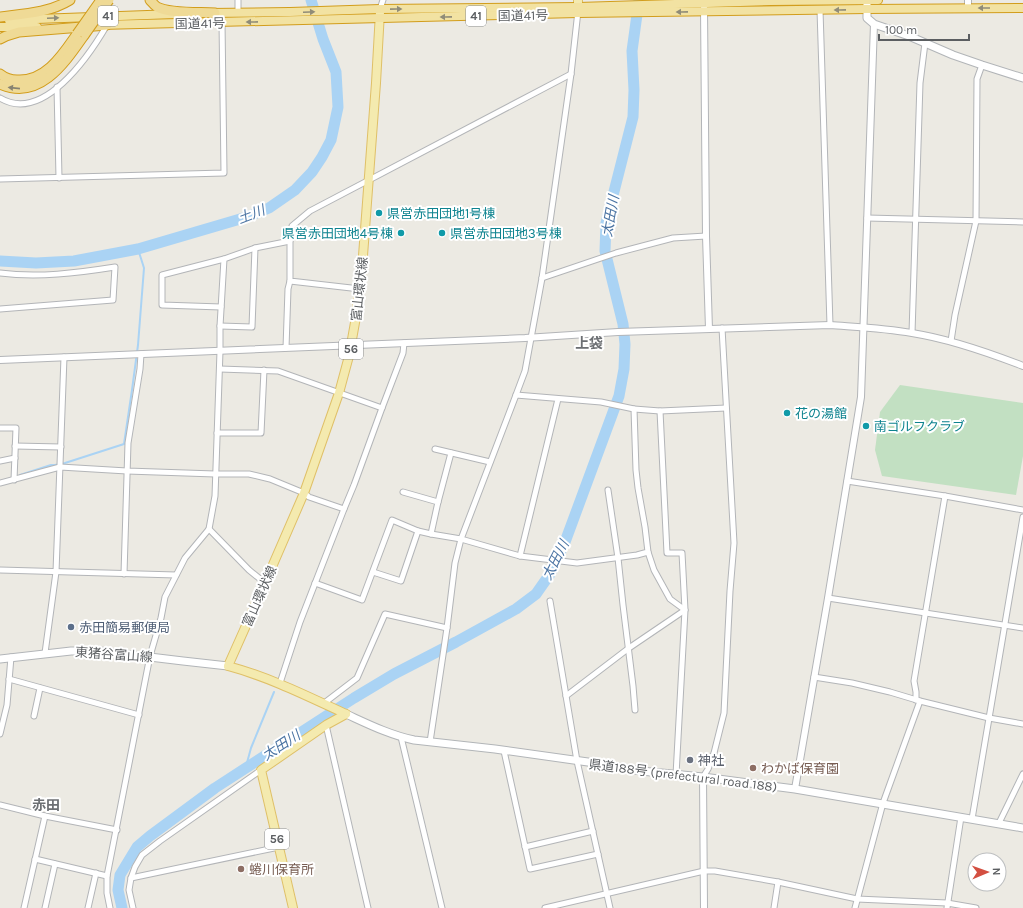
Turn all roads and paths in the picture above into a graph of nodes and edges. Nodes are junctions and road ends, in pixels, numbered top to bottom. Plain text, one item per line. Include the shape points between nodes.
1 (70, 0) edge
2 (101, 0) edge
3 (109, 0) edge
4 (150, 0) edge
5 (238, 0) edge
6 (383, 0) edge
7 (771, 0) edge
8 (867, 0) edge
9 (878, 0) edge
10 (704, 3) junction
11 (968, 4) edge
12 (578, 7) edge
13 (1023, 8) edge
14 (380, 9) junction
15 (648, 9) junction
16 (867, 9) junction
17 (820, 10) junction
18 (704, 12) junction
19 (215, 13) junction
20 (238, 13) junction
21 (329, 15) junction
22 (380, 18) junction
23 (0, 19) edge
24 (222, 22) junction
25 (874, 24) junction
26 (107, 25) junction
27 (0, 27) edge
28 (81, 34) junction
29 (0, 40) edge
30 (925, 44) junction
31 (982, 65) junction
32 (0, 74) edge
33 (571, 74) junction
34 (1023, 78) edge
35 (0, 84) edge
36 (57, 87) junction
37 (0, 98) edge
38 (59, 178) junction
39 (0, 179) edge
40 (368, 180) junction
41 (868, 218) junction
42 (916, 219) junction
43 (976, 221) junction
44 (1023, 222) edge
45 (706, 236) junction
46 (290, 241) junction
47 (255, 248) junction
48 (224, 259) junction
49 (0, 273) edge
50 (542, 278) junction
51 (290, 281) junction
52 (360, 289) junction
53 (221, 307) junction
54 (0, 309) edge
55 (830, 325) junction
56 (220, 326) junction
57 (863, 327) junction
58 (722, 328) junction
59 (708, 329) junction
60 (912, 332) junction
61 (532, 337) junction
62 (951, 342) junction
63 (404, 343) junction
64 (351, 345) junction
65 (286, 348) junction
66 (220, 351) junction
67 (141, 354) junction
68 (64, 357) junction
69 (0, 360) edge
70 (1023, 366) edge
71 (220, 369) junction
72 (264, 370) junction
73 (339, 393) junction
74 (516, 395) junction
75 (558, 399) junction
76 (382, 408) junction
77 (726, 408) junction
78 (634, 409) junction
79 (660, 411) junction
80 (0, 428) edge
81 (217, 433) junction
82 (15, 446) junction
83 (61, 447) junction
84 (435, 450) dead end
85 (451, 453) junction
86 (15, 458) junction
87 (0, 461) edge
88 (490, 462) junction
89 (60, 467) junction
90 (127, 471) junction
91 (215, 474) junction
92 (14, 480) junction
93 (847, 481) junction
94 (0, 484) edge
95 (608, 490) dead end
96 (403, 492) dead end
97 (304, 493) junction
98 (945, 496) junction
99 (438, 502) junction
100 (344, 509) junction
101 (1023, 510) edge
102 (1023, 518) edge
103 (209, 529) junction
104 (418, 531) junction
105 (431, 534) junction
106 (461, 539) junction
107 (648, 552) junction
108 (520, 556) junction
109 (618, 558) junction
110 (0, 570) edge
111 (56, 572) junction
112 (373, 572) junction
113 (124, 574) junction
114 (176, 575) junction
115 (265, 583) junction
116 (315, 583) junction
117 (828, 598) junction
118 (550, 600) dead end
119 (685, 610) junction
120 (926, 613) junction
121 (1005, 626) junction
122 (447, 628) junction
123 (1023, 628) edge
124 (628, 648) junction
125 (45, 654) junction
126 (150, 656) junction
127 (11, 657) junction
128 (0, 659) edge
129 (228, 666) junction
130 (814, 677) junction
131 (9, 679) junction
132 (280, 684) junction
133 (40, 688) junction
134 (566, 696) junction
135 (918, 701) junction
136 (323, 704) junction
137 (635, 710) dead end
138 (346, 714) junction
139 (139, 715) junction
140 (34, 716) dead end
141 (989, 718) junction
142 (1023, 724) edge
143 (326, 725) junction
144 (0, 734) edge
145 (401, 737) junction
146 (430, 742) junction
147 (504, 751) junction
148 (577, 761) junction
149 (261, 770) junction
150 (676, 774) junction
151 (1023, 774) edge
152 (703, 777) junction
153 (795, 789) junction
154 (883, 804) junction
155 (0, 806) edge
156 (45, 816) junction
157 (961, 817) junction
158 (972, 819) junction
159 (999, 823) junction
160 (1023, 828) edge
161 (117, 830) junction
162 (593, 831) junction
163 (279, 847) junction
164 (525, 847) junction
165 (598, 854) junction
166 (35, 859) junction
167 (55, 864) junction
168 (704, 871) junction
169 (96, 873) junction
170 (107, 876) junction
171 (131, 878) junction
172 (778, 882) junction
173 (607, 893) junction
174 (857, 899) junction
175 (947, 906) edge
176 (24, 908) edge
177 (45, 908) edge
178 (88, 908) edge
179 (110, 908) edge
180 (133, 908) edge
181 (292, 908) edge
182 (368, 908) edge
183 (442, 908) edge
184 (545, 908) edge
185 (610, 908) edge
186 (704, 908) edge
187 (774, 908) edge
188 (855, 908) edge
189 (976, 908) edge

1 - 23 highway via 43,11
2 - 28 highway, bridge
3 - 28 highway, bridge
4 - 19 highway via 162,9
5 - 20 street
6 - 14 street
7 - 8 highway, 国道41号 / 41
7 - 10 highway, 国道41号 / 41
8 - 9 highway, 国道41号 / 41
8 - 16 main road
10 - 15 highway, 国道41号 / 41
10 - 18 street
13 -> 11 highway, 国道41号 / 41
11 - 16 highway, 国道41号 / 41
14 -> 12 highway, 国道41号 / 41
12 - 15 highway, 国道41号 / 41
12 -> 22 highway, 国道41号 / 41
12 - 33 street
14 - 21 highway, 国道41号 / 41
14 - 22 main road, 富山環状線 / 56
18 -> 15 highway, 国道41号 / 41
16 -> 17 highway, 国道41号 / 41
16 - 25 main road via 868,18
17 - 18 highway, 国道41号 / 41
17 - 55 street
18 - 45 street
19 - 20 highway, 国道41号 / 41
23 -> 19 highway, 国道41号 / 41
20 -> 21 highway, 国道41号 / 41 via 290,12
21 - 22 highway, 国道41号 / 41
21 -> 24 highway, 国道41号 / 41 via 291,21
22 - 40 main road, 富山環状線 / 56
24 - 26 highway, 国道41号 / 41
24 - 38 street via 224,173
25 - 30 main road
25 - 41 street
26 - 27 highway, 国道41号 / 41
26 - 29 highway via 19,32
26 - 36 street via 78,68 68,80
28 - 32 highway via 57,61 36,77 13,80
28 -> 35 highway via 63,64 45,80 25,88 12,88
30 - 31 main road
30 - 42 street via 920,83
31 - 34 main road
31 - 43 street via 977,78
33 - 40 street
33 - 50 street
36 - 37 street via 48,96 32,102 11,103
36 - 38 street
38 - 39 street
40 - 46 street via 310,211 292,226
40 - 52 main road, 富山環状線 / 56
41 - 42 street
41 - 57 street
42 - 43 street
42 - 60 street
43 - 44 street
43 - 62 street
45 - 50 street via 673,238 616,253
45 - 59 street
46 - 47 street
46 - 51 street
47 - 48 street
47 - 56 street via 252,327
48 - 53 street
48 - 53 street via 162,275 162,306
49 - 54 street via 62,274 115,267 113,300
50 - 61 street
51 - 52 street
51 - 65 street
52 - 64 main road, 富山環状線 / 56
53 - 56 street
55 - 57 street
55 - 58 street
56 - 66 street
57 - 60 street
57 - 93 street via 861,397
58 - 59 street
58 - 77 street
59 - 61 street
60 - 62 street
61 - 63 street
61 - 74 street via 525,371
62 - 70 street via 991,353
63 - 64 street
63 - 76 street via 403,353
64 - 65 street
64 - 73 main road, 富山環状線 / 56
65 - 66 street
66 - 67 street
66 - 71 street
67 - 68 street
67 - 90 street via 128,443
68 - 69 street
68 - 83 street
71 - 72 street
71 - 81 street
72 - 73 street via 278,371
72 - 81 street via 261,433
73 - 76 street
73 - 97 main road, 富山環状線 / 56
74 - 75 street
74 - 88 street
75 - 78 street via 601,402
75 - 108 street
76 - 100 street
77 - 79 street
77 - 152 street via 734,543 724,713 714,753
78 - 79 street
78 - 107 street via 636,470
79 - 119 street via 667,553 682,552
80 - 82 street via 16,428
81 - 91 street
82 - 83 street
82 - 86 street
83 - 89 street
84 - 85 street
85 - 88 street
85 - 99 street
86 - 87 street
86 - 92 street
88 - 106 street
89 - 90 street
89 - 92 street
89 - 111 street
90 - 91 street
90 - 113 street
91 - 97 street via 249,474 270,479
91 - 103 street via 215,496
92 - 94 street
93 - 98 street
93 - 117 street
95 - 109 street
96 - 99 street
97 - 100 street
97 - 115 main road, 富山環状線 / 56
98 - 101 street
98 - 120 street
99 - 105 street
100 - 116 street
102 - 121 street
103 - 114 street via 185,558
103 - 115 street
104 - 105 street
104 - 112 street via 401,581
104 - 112 street via 392,520
105 - 106 street
106 - 108 street
106 - 122 street via 455,563
107 - 109 street
107 - 119 street via 654,570 670,600
108 - 109 street via 577,563
109 - 124 street
110 - 111 street
111 - 113 street
111 - 125 street
112 - 116 street via 362,600
113 - 114 street
114 - 126 street via 165,596
115 - 129 main road, 富山環状線 / 56
116 - 132 street
117 - 120 street
117 - 130 street
118 - 134 street
119 - 124 street
119 - 150 street
120 - 121 street
120 - 135 street via 914,682
121 - 123 street
121 - 141 street
122 - 136 street via 385,614 357,678
122 - 146 street
124 - 134 street
124 - 137 street
125 - 126 main road, 東猪谷富山線 via 100,650
125 - 127 main road, 東猪谷富山線
126 - 129 main road, 東猪谷富山線
126 - 139 street
127 - 128 main road, 東猪谷富山線
127 - 131 street
129 - 132 main road
130 - 135 street via 852,683
130 - 153 street
131 - 133 street
131 - 144 street via 7,705
132 - 136 main road
133 - 139 street
133 - 140 street
134 - 148 street
135 - 141 street
135 - 154 street
136 - 138 main road
138 - 143 main road
138 - 145 main road, 県道188号 (prefectural road 188)
139 - 161 street
141 - 142 street
141 - 158 street
143 - 149 main road
143 - 182 street
145 - 146 main road, 県道188号 (prefectural road 188)
145 - 183 street
146 - 147 main road, 県道188号 (prefectural road 188)
147 - 148 main road, 県道188号 (prefectural road 188)
147 - 164 street
148 - 150 main road, 県道188号 (prefectural road 188)
148 - 162 street
149 - 163 main road, 56
149 - 171 street via 142,855
150 - 152 main road, 県道188号 (prefectural road 188)
151 - 159 street
152 - 153 main road, 県道188号 (prefectural road 188)
152 - 168 street
153 - 154 main road, 県道188号 (prefectural road 188)
154 - 157 main road, 県道188号 (prefectural road 188)
154 - 174 street
155 - 156 street
156 - 161 street
156 - 166 street
157 - 158 main road, 県道188号 (prefectural road 188)
157 - 175 street
158 - 159 main road, 県道188号 (prefectural road 188)
159 - 160 main road, 県道188号 (prefectural road 188)
161 - 170 street
162 - 164 street
162 - 165 street
163 - 171 street
163 - 181 main road, 56
164 - 165 street via 530,869
165 - 173 street
166 - 167 street
166 - 176 street
167 - 169 street
167 - 177 street
168 - 172 street
168 - 173 street
168 - 186 street
169 - 170 street
169 - 178 street
170 - 179 street
171 - 180 street via 129,890
172 - 174 street
172 - 187 street
173 - 184 street
173 - 185 street
174 - 175 street
174 - 188 street
175 - 189 street

